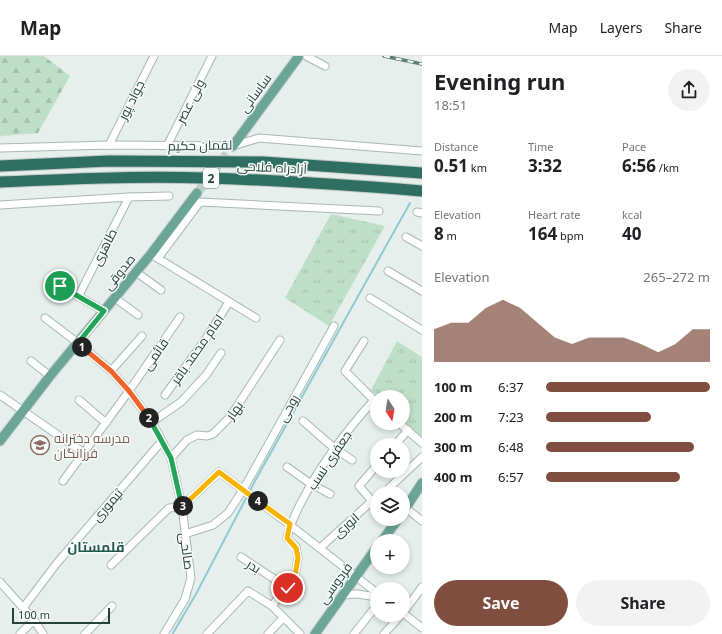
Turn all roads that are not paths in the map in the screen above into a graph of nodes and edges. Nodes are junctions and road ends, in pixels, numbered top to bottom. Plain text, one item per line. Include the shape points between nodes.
1 (154, 56) edge
2 (212, 56) edge
3 (299, 56) edge
4 (306, 56) edge
5 (325, 66) dead end
6 (109, 145) junction
7 (167, 146) junction
8 (233, 146) junction
9 (0, 148) edge
10 (422, 151) edge
11 (0, 166) edge
12 (422, 173) edge
13 (0, 182) edge
14 (422, 191) edge
15 (197, 193) tunnel mouth
16 (169, 196) dead end
17 (129, 197) junction
18 (0, 204) edge
19 (379, 211) dead end
20 (406, 237) dead end
21 (422, 246) edge
22 (154, 256) junction
23 (388, 271) dead end
24 (136, 272) junction
25 (60, 286) dead end
26 (161, 290) dead end
27 (422, 291) edge
28 (78, 297) junction
29 (115, 298) junction
30 (370, 298) dead end
31 (228, 302) junction
32 (104, 311) junction
33 (138, 315) dead end
34 (180, 316) dead end
35 (45, 318) dead end
36 (256, 318) dead end
37 (334, 326) dead end
38 (422, 330) edge
39 (142, 336) dead end
40 (280, 340) dead end
41 (364, 341) dead end
42 (78, 343) junction
43 (221, 353) dead end
44 (30, 361) dead end
45 (111, 371) junction
46 (50, 376) junction
47 (129, 391) junction
48 (0, 395) edge
49 (165, 395) dead end
50 (370, 396) edge
51 (78, 400) dead end
52 (370, 407) edge
53 (23, 411) junction
54 (303, 421) dead end
55 (152, 422) junction
56 (106, 423) junction
57 (408, 430) joint
58 (401, 438) edge
59 (0, 441) edge
60 (162, 441) junction
61 (422, 443) edge
62 (334, 448) junction
63 (84, 453) junction
64 (422, 457) edge
65 (171, 458) junction
66 (352, 460) dead end
67 (287, 467) dead end
68 (370, 473) edge
69 (63, 481) dead end
70 (311, 484) junction
71 (421, 485) edge
72 (391, 486) edge
73 (243, 490) junction
74 (330, 494) dead end
75 (410, 501) edge
76 (182, 507) junction
77 (410, 514) edge
78 (422, 521) edge
79 (290, 524) junction
80 (185, 534) junction
81 (320, 548) junction
82 (241, 557) dead end
83 (370, 557) edge
84 (111, 565) dead end
85 (355, 577) junction
86 (0, 583) edge
87 (422, 587) edge
88 (288, 588) junction
89 (370, 588) edge
90 (342, 595) junction
91 (370, 596) edge
92 (410, 604) edge
93 (112, 606) dead end
94 (272, 606) junction
95 (23, 608) junction
96 (370, 614) edge
97 (283, 618) junction
98 (410, 619) edge
99 (34, 620) junction
100 (395, 622) edge
101 (422, 628) edge
102 (20, 634) edge
103 (44, 634) edge
104 (85, 634) edge
105 (164, 634) edge
106 (207, 634) edge
107 (268, 634) edge
108 (300, 634) edge
109 (315, 634) edge
110 (354, 634) edge
111 (384, 634) edge

1 - 6 street, جواد پور
2 - 7 street, ولی عصر
3 - 8 main road, ساسانی
4 - 5 street
6 - 7 street, لقمان حکیم
6 - 9 street, لقمان حکیم
7 - 8 street, لقمان حکیم
8 - 10 street, لقمان حکیم via 259,138
11 - 12 highway, آزادراه فلاحی / 2 via 109,161 263,162
13 - 14 highway, آزادراه فلاحی / 2 via 99,177 204,178
15 - 22 main road, صدوقی
16 - 17 street
17 - 18 street
17 - 28 street, طاهری
19 - 22 street via 200,202
20 - 21 street
22 - 24 main road, صدوقی
22 - 31 street, امام محمد باقر
23 - 27 street
24 - 26 street
24 - 29 main road, صدوقی
25 - 28 street
28 - 32 street
29 - 32 main road, صدوقی
29 - 33 street
30 - 38 street
31 - 36 street, امام محمد باقر
31 - 49 street, امام محمد باقر via 205,340
32 - 42 main road, صدوقی
34 - 47 street, قائمی
35 - 42 street, صالحی
37 - 73 street, روحی
39 - 45 street
40 - 65 street, بهار via 230,417 213,434 197,435 187,440
41 - 50 street via 345,371
42 - 45 street, صالحی
42 - 46 main road, صدوقی
43 - 55 street via 206,375 181,402
44 - 46 street
45 - 47 street, صالحی
46 - 53 main road, صدوقی
47 - 55 street, صالحی
47 - 56 street, قائمی
48 - 53 street
51 - 56 street
52 - 62 street, جعفری نسب
53 - 59 main road, صدوقی
53 - 63 street
54 - 62 street
55 - 60 street, صالحی
56 - 63 street, قائمی
57 - 58 street
57 - 61 street
60 - 65 street, صالحی
60 - 95 street, تیموری via 57,563
62 - 66 street
62 - 70 street, جعفری نسب
63 - 69 street, قائمی
64 - 72 street
65 - 76 street, صالحی
67 - 70 street
68 - 81 street, انوری via 359,486 372,501
70 - 74 street
70 - 79 street, جعفری نسب
71 - 75 main road
73 - 76 street via 219,472
73 - 79 street
73 - 80 street, روحی via 228,513 213,525
76 - 80 street, صالحی
76 - 84 street via 169,508
77 - 78 street
79 - 81 street
79 - 88 street via 287,538 296,548 298,558 294,582
80 - 105 street, صالحی via 191,578 185,599
81 - 85 street
82 - 88 street, بدر
83 - 85 main road, فردوسی
85 - 89 street
85 - 90 main road, فردوسی
86 - 95 street
87 - 92 street
88 - 94 street
90 - 91 street
90 - 109 main road, فردوسی
93 - 104 street
94 - 97 street
94 - 106 street via 248,591
95 - 99 street
96 - 110 street
97 - 107 street
97 - 108 street
98 - 101 street
99 - 102 street
99 - 103 street
100 - 111 street

